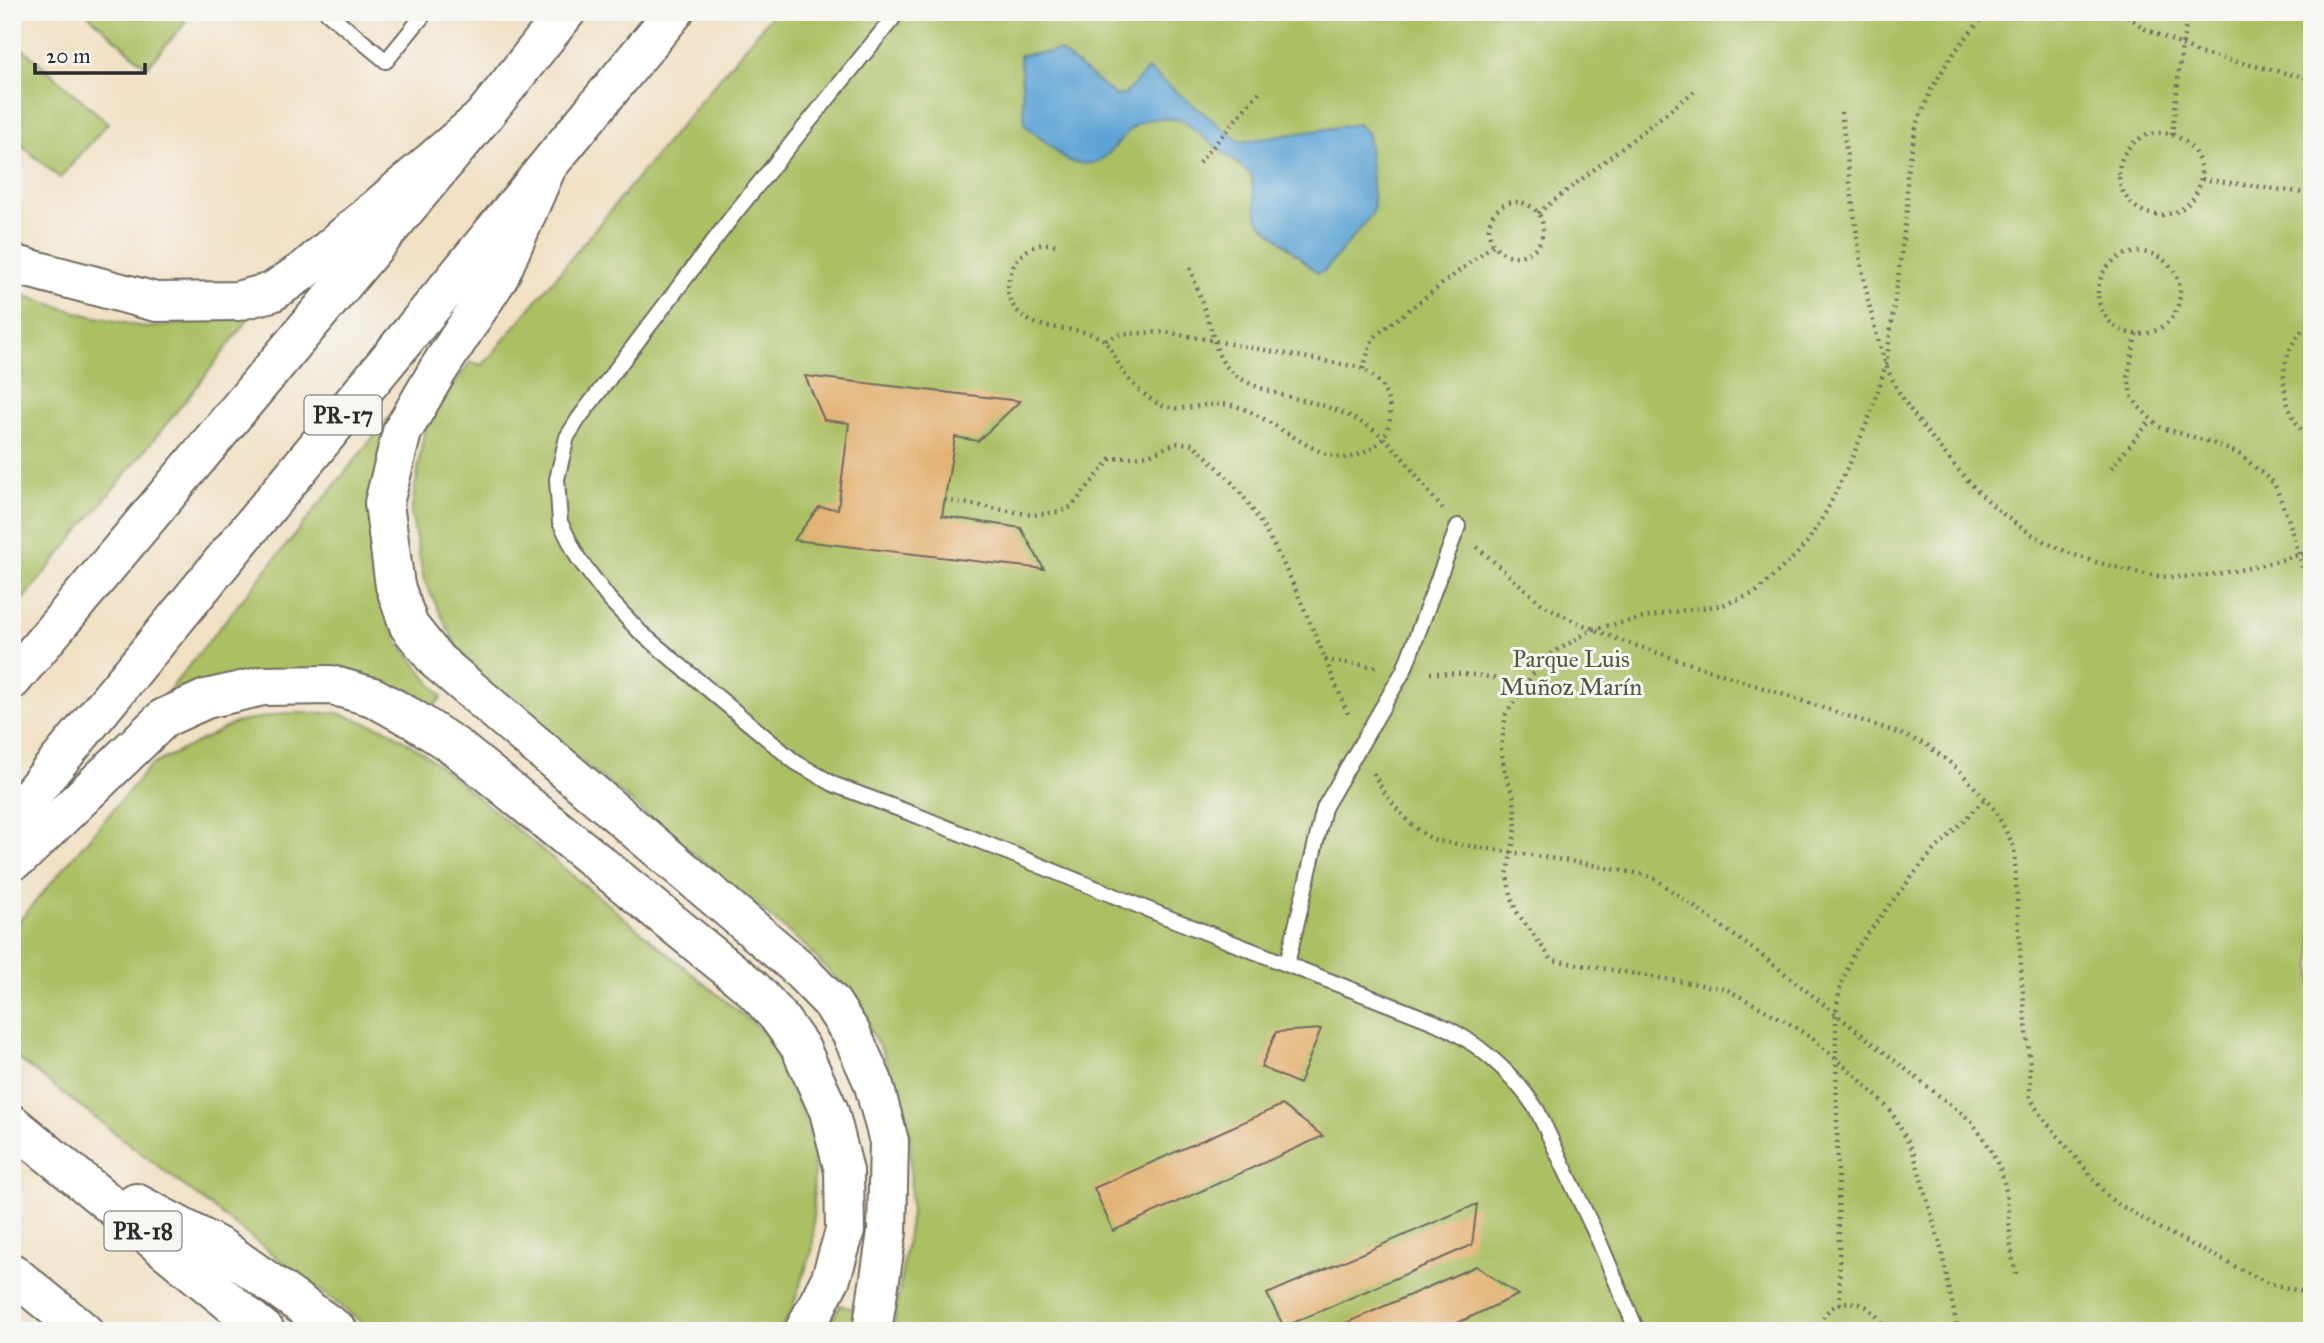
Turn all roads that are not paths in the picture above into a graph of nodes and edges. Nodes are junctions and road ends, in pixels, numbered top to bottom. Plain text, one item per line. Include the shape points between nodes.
1 (327, 12) edge
2 (426, 12) edge
3 (566, 12) edge
4 (674, 12) edge
5 (898, 12) edge
6 (482, 118) junction
7 (546, 169) junction
8 (12, 264) edge
9 (1458, 526) road end
10 (12, 680) edge
11 (12, 818) edge
12 (12, 862) edge
13 (1287, 964) junction
14 (17, 1127) edge
15 (61, 1164) junction
16 (12, 1273) edge
17 (12, 1286) edge
18 (38, 1331) edge
19 (83, 1331) edge
20 (265, 1331) edge
21 (338, 1331) edge
22 (804, 1331) edge
23 (872, 1331) edge
24 (1637, 1331) edge

1 - 2 lane via 386,61
3 - 6 main road
4 - 7 main road, PR-17
5 - 13 lane via 735,212 579,418 568,437 557,479 567,539 595,583 640,632 812,773
6 - 8 main road via 306,269 272,292 237,301 156,302
6 - 10 main road
7 - 11 main road, PR-17
7 - 23 main road via 500,275 402,432 384,503 395,586 409,626 437,662 795,965 831,1002 851,1033 873,1082 889,1141 887,1232
9 - 13 lane via 1404,670 1324,808
12 - 22 main road via 164,718 205,699 263,686 331,685 373,697 413,719 456,747 752,988 800,1047 829,1111 844,1171 845,1231 831,1278
13 - 24 lane via 1452,1030 1511,1076 1537,1110
14 - 15 main road, PR-18
15 - 20 main road, PR-18
15 - 21 main road via 221,1248
16 - 19 main road
17 - 18 main road

